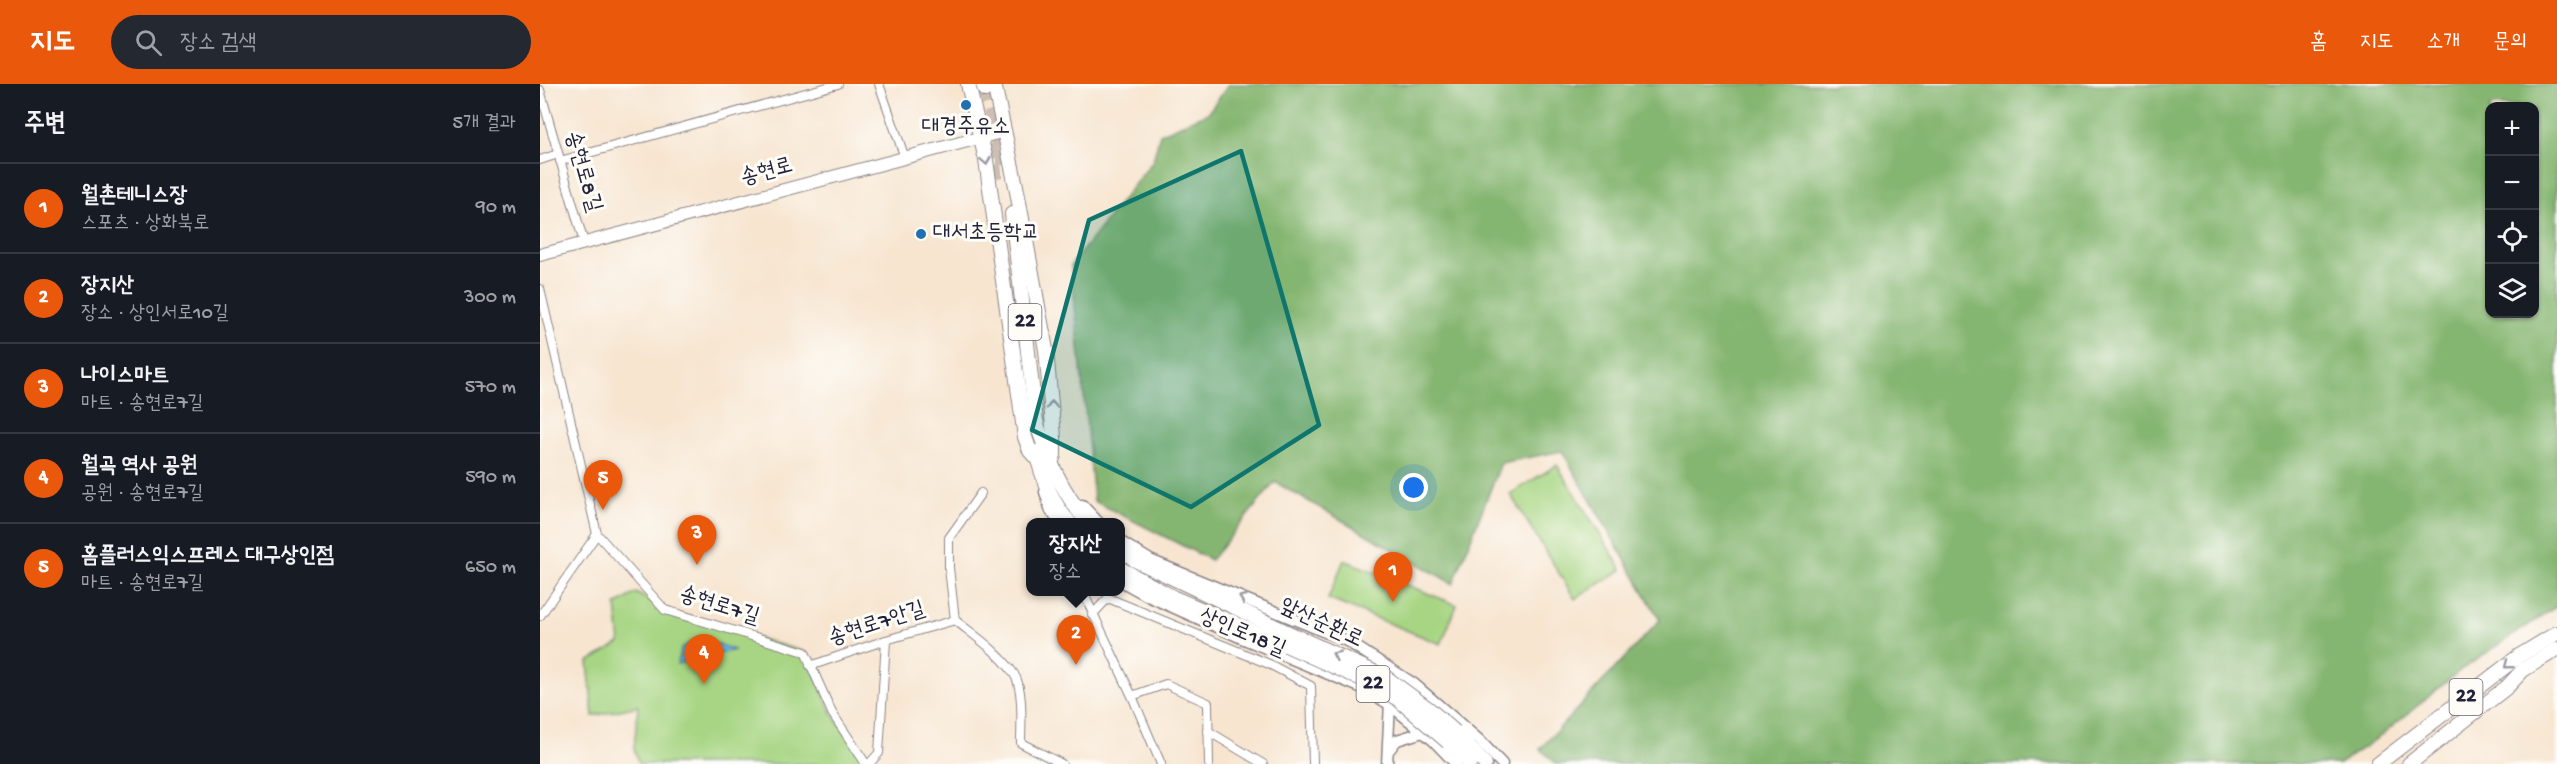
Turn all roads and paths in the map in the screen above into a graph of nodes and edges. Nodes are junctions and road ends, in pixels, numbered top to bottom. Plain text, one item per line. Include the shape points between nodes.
1 (838, 84) edge
2 (879, 84) edge
3 (981, 86) edge
4 (540, 90) edge
5 (543, 112) edge
6 (1005, 131) junction
7 (979, 138) junction
8 (559, 157) junction
9 (905, 158) junction
10 (540, 160) edge
11 (1002, 181) tunnel mouth
12 (584, 243) junction
13 (540, 255) edge
14 (540, 290) edge
15 (1047, 468) junction
16 (981, 493) dead end
17 (1055, 518) edge
18 (1066, 518) edge
19 (1084, 518) edge
20 (1094, 518) edge
21 (597, 534) junction
22 (1125, 544) edge
23 (1125, 552) edge
24 (1125, 571) edge
25 (1125, 583) edge
26 (1085, 596) edge
27 (1092, 615) junction
28 (540, 616) edge
29 (955, 620) junction
30 (2557, 633) edge
31 (886, 640) junction
32 (1290, 640) junction
33 (2557, 649) edge
34 (2557, 660) edge
35 (810, 666) junction
36 (1393, 671) junction
37 (2507, 687) junction
38 (1132, 696) junction
39 (1389, 704) junction
40 (1208, 731) junction
41 (1452, 731) junction
42 (1426, 735) junction
43 (1388, 751) junction
44 (868, 764) edge
45 (1062, 764) edge
46 (1161, 764) edge
47 (1209, 764) edge
48 (1263, 764) edge
49 (1313, 764) edge
50 (1388, 764) edge
51 (1456, 764) edge
52 (1469, 764) edge
53 (1485, 764) edge
54 (1502, 764) edge
55 (2378, 764) edge
56 (2409, 764) edge

1 - 8 street
2 - 9 street
3 - 6 highway
3 - 7 highway
4 - 5 street, 송현로8길
5 - 8 street, 송현로8길
6 - 7 main road, 송현로
15 -> 6 highway via 1054,455 1047,361
7 - 9 main road, 송현로
7 -> 15 highway via 986,160 1025,437 1030,451
8 - 10 street
8 - 12 street, 송현로8길
9 - 12 main road, 송현로
11 - 15 highway, 22 via 1036,421
12 - 13 main road, 송현로
14 - 21 street, 송현로7길
15 - 17 street
15 - 18 highway, 22
15 - 19 highway, 22
15 - 20 street
16 - 29 street, 송현로7안길 via 949,538
21 - 28 street
21 - 35 street, 송현로7길 via 665,610 804,652
36 -> 22 street via 1347,642 1150,560
23 - 32 highway, 앞산순환로 / 22
24 - 32 highway, 앞산순환로 / 22 via 1174,598
25 - 39 street via 1362,688
26 - 27 street
27 - 38 street
27 - 49 street, 상인로18길 via 1108,598 1269,664 1311,686
29 - 31 street, 송현로7안길
29 - 45 street, 송현로7안길 via 1015,675 1022,710 1021,742
30 -> 55 highway, 22 via 2519,656
31 - 35 street, 송현로7안길
31 - 44 street, 송현로7길 via 879,753
32 - 41 highway, 앞산순환로 / 22, bridge via 1386,677
33 - 37 highway, 22 via 2523,670
34 - 37 highway via 2538,666
35 - 44 street, 송현로7길 via 832,712
36 - 39 street
36 - 41 street via 1414,684
37 - 56 highway, 22
38 - 40 street via 1166,684 1179,688 1208,703
38 - 46 street
39 - 42 street
39 - 43 street
40 - 47 street
40 - 48 street
41 - 42 street via 1447,718
41 - 52 highway, 앞산순환로 / 22
41 - 53 highway, 앞산순환로 / 22
41 - 54 street via 1479,740
42 - 43 street via 1397,740
42 - 51 street
43 - 50 street

